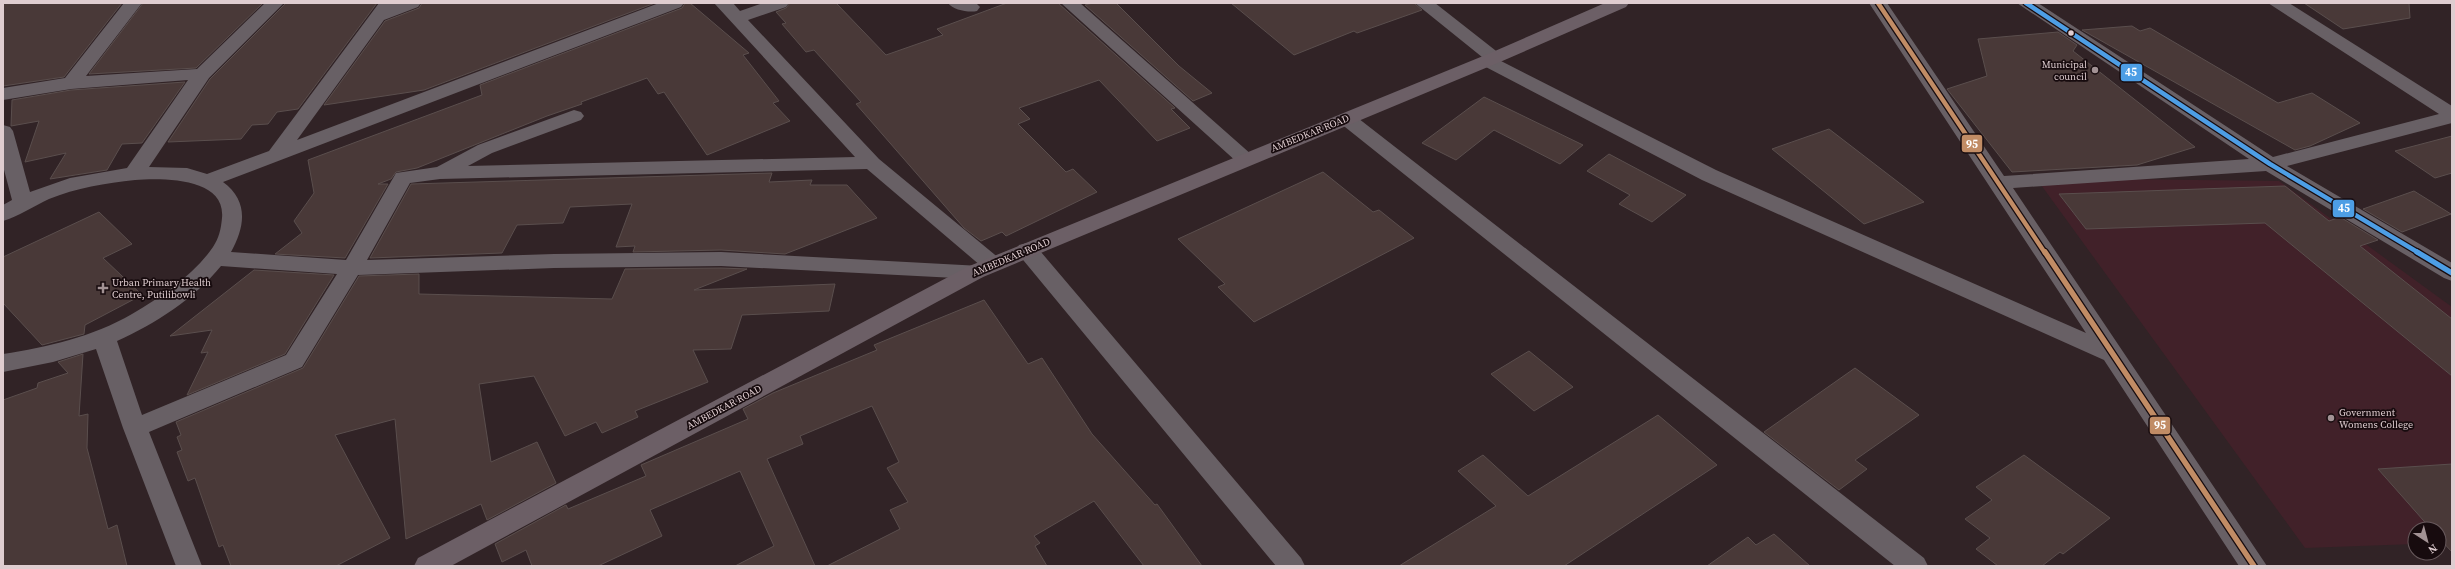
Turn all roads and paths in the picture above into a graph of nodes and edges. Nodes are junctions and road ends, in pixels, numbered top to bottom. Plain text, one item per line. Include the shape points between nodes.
1 (133, 3) edge
2 (275, 3) edge
3 (412, 3) edge
4 (675, 3) edge
5 (723, 3) edge
6 (780, 3) edge
7 (1070, 3) edge
8 (1424, 3) edge
9 (1620, 3) edge
10 (1878, 3) edge
11 (2026, 3) edge
12 (2277, 3) edge
13 (384, 9) edge
14 (737, 18) junction
15 (1491, 59) junction
16 (202, 74) junction
17 (72, 83) junction
18 (3, 94) edge
19 (3, 104) edge
20 (2452, 115) edge
21 (574, 116) dead end
22 (1347, 119) junction
23 (3, 131) edge
24 (276, 155) junction
25 (1245, 159) junction
26 (872, 163) junction
27 (2270, 164) junction
28 (135, 172) junction
29 (440, 173) junction
30 (208, 181) junction
31 (1998, 183) junction
32 (23, 202) junction
33 (3, 214) edge
34 (1027, 250) junction
35 (216, 258) junction
36 (352, 268) junction
37 (984, 268) junction
38 (2452, 273) edge
39 (104, 338) junction
40 (2112, 354) junction
41 (3, 363) edge
42 (135, 428) junction
43 (189, 566) edge
44 (427, 566) edge
45 (1292, 566) edge
46 (1915, 566) edge
47 (2254, 566) edge

1 - 17 street
2 - 16 street
3 - 13 street
4 - 24 street
5 - 14 street
6 - 14 street
7 - 25 street
8 - 15 street
9 - 15 main road, AMBEDKAR ROAD
10 - 31 street
11 - 27 street
12 - 20 street
13 - 24 street
14 - 26 street
15 - 22 main road, AMBEDKAR ROAD
15 - 40 street via 1709,175
16 - 17 street
16 - 28 street
17 - 18 street
17 - 19 street via 14,93
20 - 27 street
21 - 29 street via 485,149
22 - 25 main road, AMBEDKAR ROAD
22 - 46 street
23 - 32 street
24 - 30 street
25 - 34 main road, AMBEDKAR ROAD
26 - 29 street
26 - 37 street
27 - 31 street
27 - 38 street
28 - 30 street via 176,172
28 - 32 street via 69,185
29 - 36 street via 403,178
30 - 35 street via 225,194 234,212 230,234
31 - 40 street
32 - 33 street
34 - 37 main road, AMBEDKAR ROAD
34 - 45 street
35 - 36 street
35 - 39 street via 189,286 151,313
36 - 37 street via 554,261 721,259
36 - 42 street via 294,361
37 - 44 main road, AMBEDKAR ROAD
39 - 41 street via 46,356
39 - 42 street
40 - 47 street
42 - 43 street

